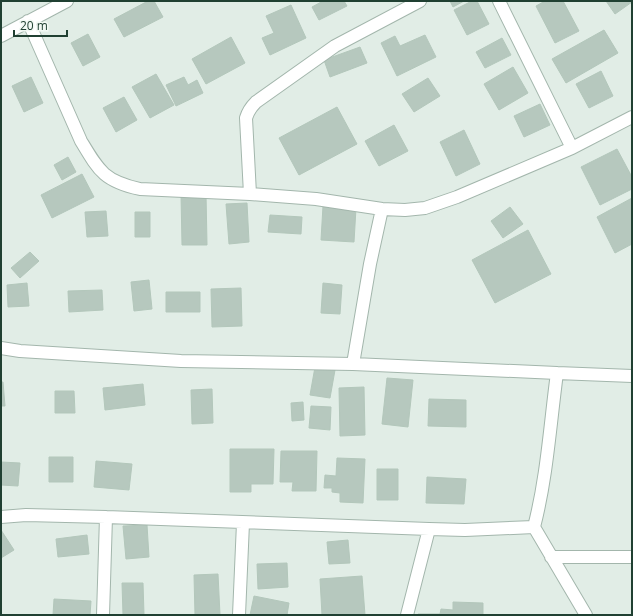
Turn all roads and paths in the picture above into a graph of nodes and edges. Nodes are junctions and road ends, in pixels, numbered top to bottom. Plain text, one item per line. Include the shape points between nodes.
1 (67, 1) edge
2 (420, 1) edge
3 (499, 1) edge
4 (28, 21) junction
5 (1, 36) edge
6 (632, 117) edge
7 (572, 148) junction
8 (250, 194) junction
9 (382, 209) junction
10 (1, 348) edge
11 (353, 364) junction
12 (557, 373) junction
13 (632, 376) edge
14 (1, 517) edge
15 (106, 517) junction
16 (243, 523) junction
17 (534, 527) junction
18 (429, 529) junction
19 (551, 557) junction
20 (632, 557) edge
21 (103, 615) edge
22 (239, 615) edge
23 (407, 615) edge
24 (586, 615) edge

1 - 4 street
2 - 8 street via 335,46 251,107 246,118
3 - 7 street
4 - 5 street
4 - 8 street via 81,141 98,168 110,179 140,189
6 - 7 street
7 - 9 street via 425,208
8 - 9 street via 316,198
9 - 11 street
10 - 11 street via 181,361
11 - 12 street
12 - 13 street
12 - 17 street via 548,452
14 - 15 street
15 - 16 street
15 - 21 street
16 - 18 street
16 - 22 street
17 - 18 street
17 - 19 street
18 - 23 street
19 - 20 street
19 - 24 street

